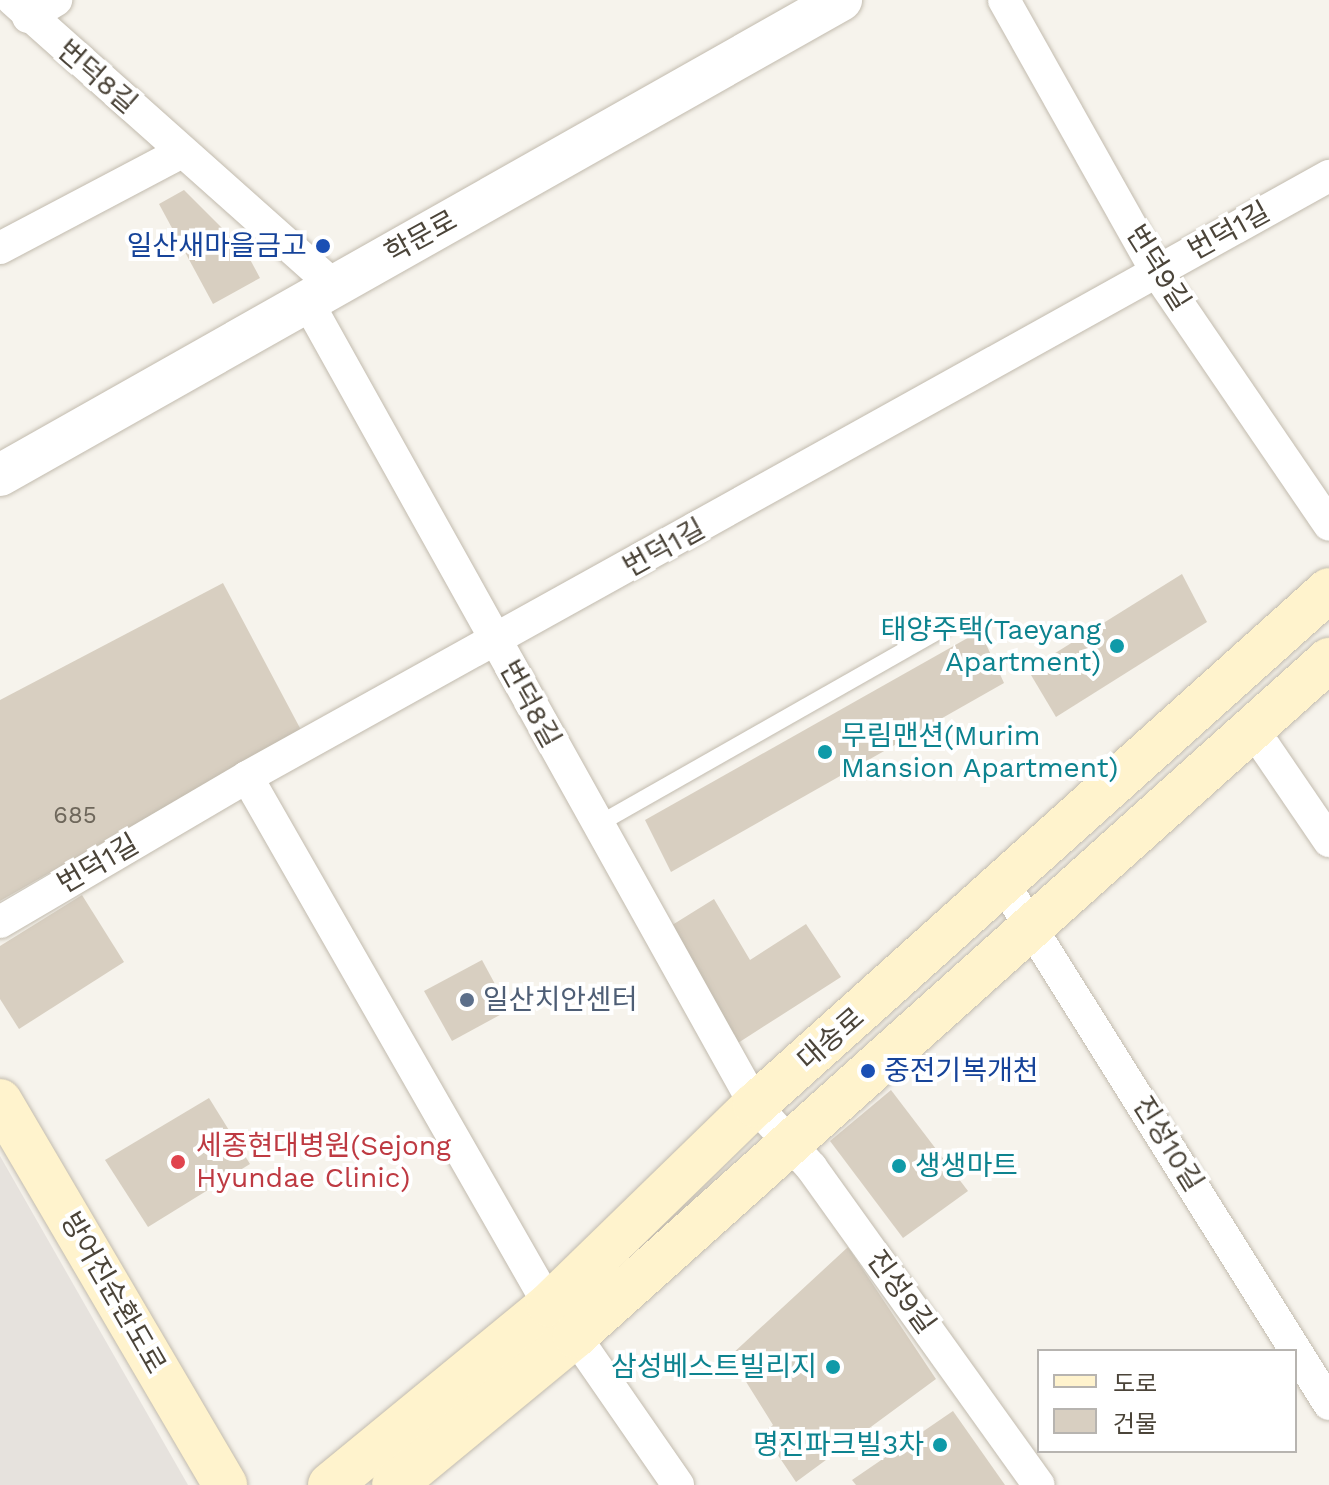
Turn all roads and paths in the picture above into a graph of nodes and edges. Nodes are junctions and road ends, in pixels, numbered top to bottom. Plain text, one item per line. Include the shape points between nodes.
1 (56, 0) edge
2 (841, 0) edge
3 (1004, 0) edge
4 (21, 8) edge
5 (182, 152) junction
6 (1329, 176) edge
7 (0, 248) edge
8 (1156, 271) junction
9 (320, 293) junction
10 (1, 472) edge
11 (1329, 525) edge
12 (1329, 590) edge
13 (944, 628) dead end
14 (496, 642) junction
15 (1329, 660) edge
16 (1252, 728) junction
17 (247, 777) junction
18 (597, 825) junction
19 (1329, 841) edge
20 (1005, 886) junction
21 (0, 922) edge
22 (1033, 925) junction
23 (0, 1101) edge
24 (755, 1105) junction
25 (787, 1140) junction
26 (562, 1320) junction
27 (1295, 1349) edge
28 (1297, 1352) edge
29 (1329, 1404) edge
30 (225, 1485) edge
31 (330, 1485) edge
32 (394, 1485) edge
33 (678, 1485) edge
34 (1039, 1485) edge

1 - 4 street
2 - 9 street, 학문로
3 - 8 street, 번덕9길
4 - 5 street, 번덕8길
5 - 7 street
5 - 9 street, 번덕8길
6 - 8 street, 번덕1길
8 - 11 street, 번덕9길
8 - 14 street, 번덕1길
9 - 10 street, 학문로
9 - 14 street, 번덕8길
12 - 20 main road, 대송로
13 - 18 lane
14 - 17 street, 번덕1길
14 - 18 street, 번덕8길
15 - 16 main road, 대송로
16 - 19 street
16 - 22 main road, 대송로
17 - 21 street, 번덕1길
17 - 26 street
18 - 24 street, 번덕8길
20 - 22 street, 진성10길
20 - 24 main road, 대송로
22 - 25 main road, 대송로
22 - 27 street, 진성10길
23 - 30 main road, 방어진순환도로
24 - 25 street, 진성9길
24 - 26 main road, 대송로
25 - 26 main road, 대송로
25 - 34 street, 진성9길
26 - 31 main road, 대송로
26 - 32 main road, 대송로
26 - 33 street
28 - 29 street, 진성10길

